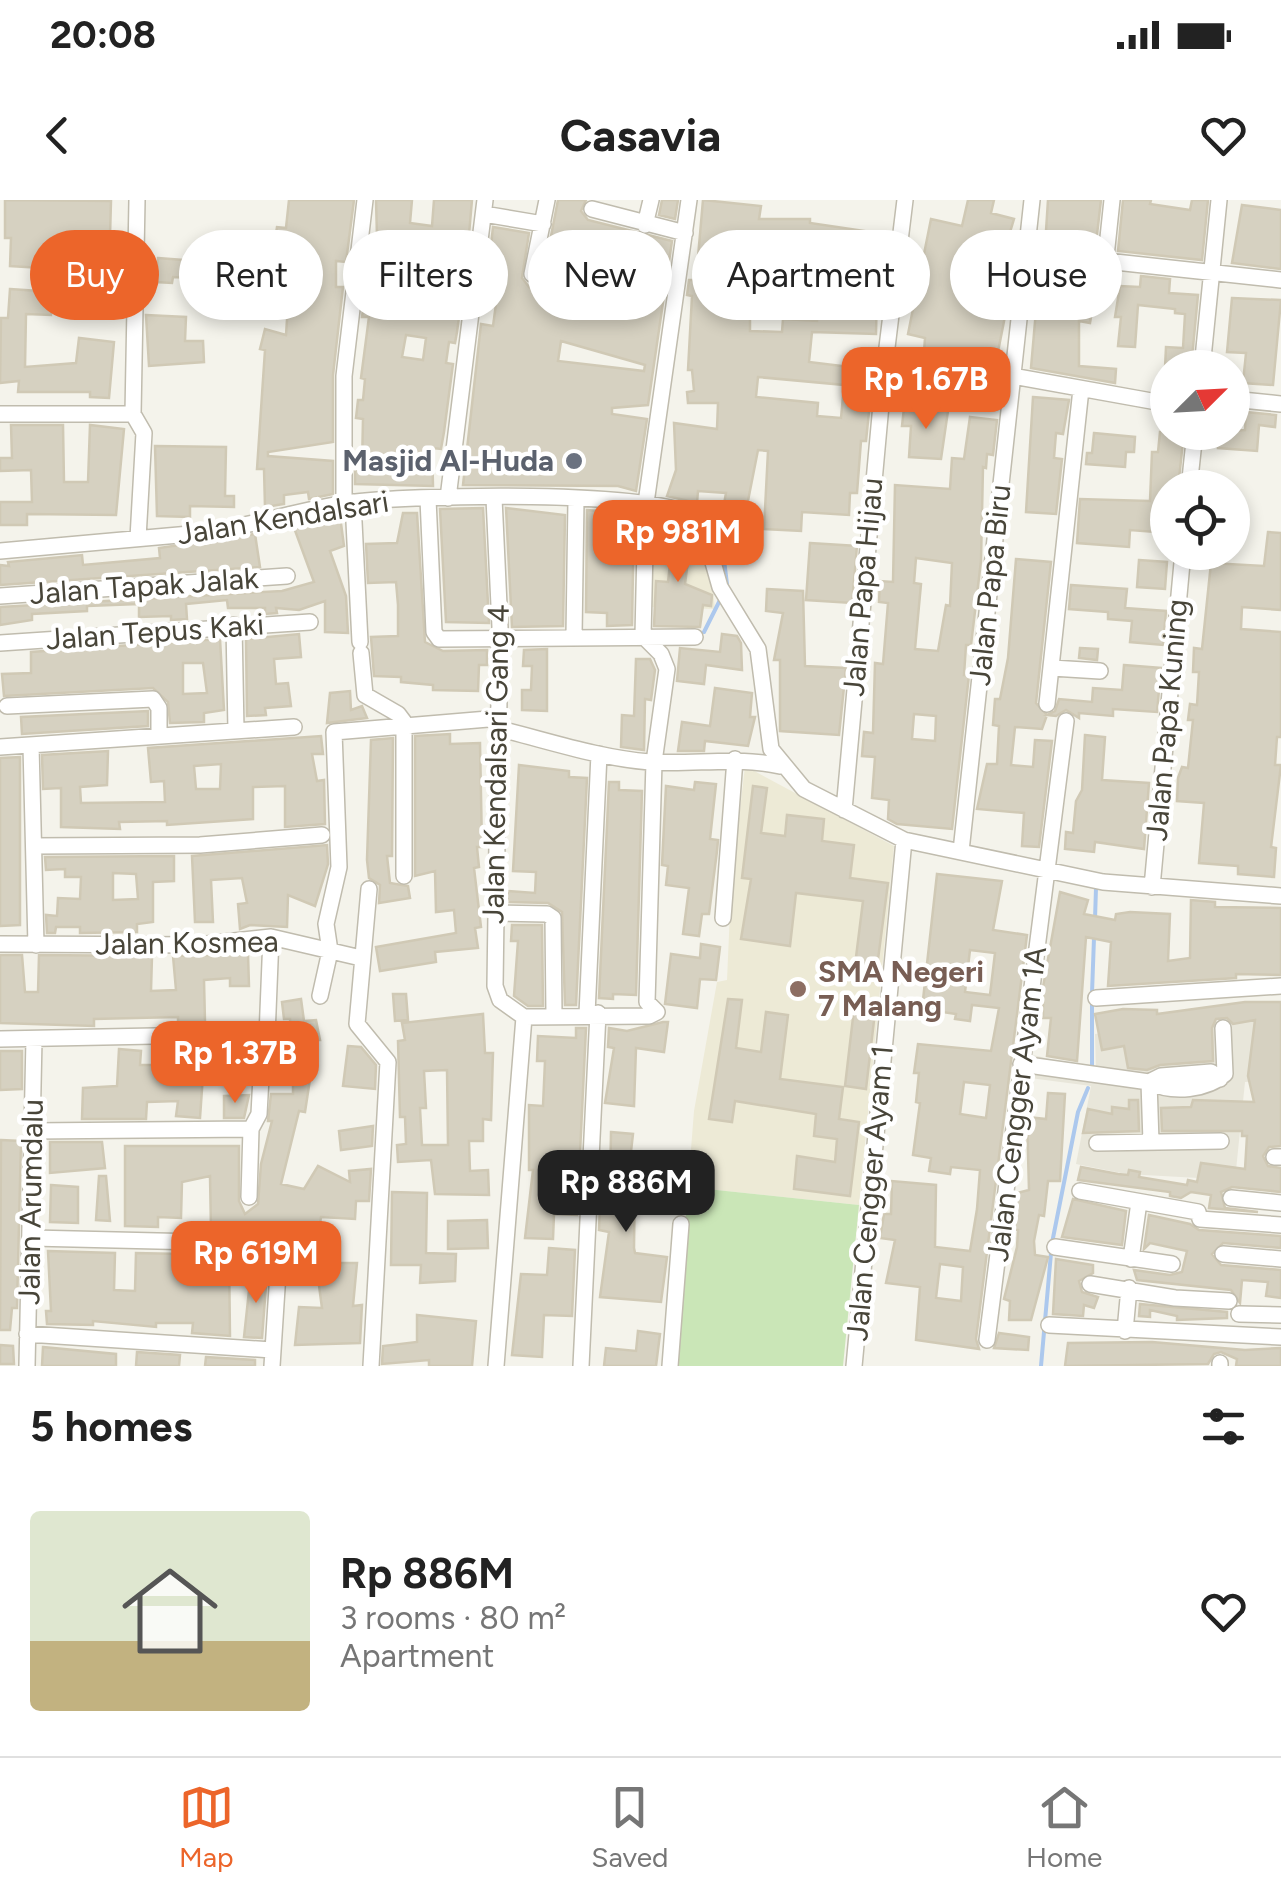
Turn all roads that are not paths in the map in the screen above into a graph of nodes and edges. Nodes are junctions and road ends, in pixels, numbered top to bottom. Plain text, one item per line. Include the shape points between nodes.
1 (137, 200) edge
2 (365, 200) edge
3 (547, 200) edge
4 (651, 200) edge
5 (689, 200) edge
6 (905, 200) edge
7 (1032, 200) edge
8 (1112, 200) edge
9 (1219, 200) edge
10 (484, 207) edge
11 (592, 210) dead end
12 (543, 224) junction
13 (645, 225) junction
14 (362, 230) edge
15 (542, 230) edge
16 (1029, 230) edge
17 (1109, 230) edge
18 (685, 233) junction
19 (1122, 262) edge
20 (1209, 272) junction
21 (1281, 280) edge
22 (351, 320) edge
23 (468, 320) edge
24 (1019, 320) edge
25 (1203, 350) edge
26 (884, 372) junction
27 (1012, 382) junction
28 (1081, 389) junction
29 (1150, 401) edge
30 (1250, 401) edge
31 (1281, 404) edge
32 (0, 414) edge
33 (133, 414) junction
34 (428, 498) junction
35 (448, 498) junction
36 (494, 498) junction
37 (576, 500) junction
38 (348, 503) junction
39 (646, 503) junction
40 (138, 538) junction
41 (0, 551) edge
42 (1181, 570) edge
43 (287, 576) dead end
44 (0, 596) edge
45 (310, 622) dead end
46 (234, 625) junction
47 (574, 636) junction
48 (644, 636) junction
49 (696, 637) dead end
50 (500, 640) junction
51 (0, 643) edge
52 (1052, 668) junction
53 (1100, 671) dead end
54 (1048, 704) dead end
55 (7, 706) dead end
56 (1066, 721) dead end
57 (404, 722) junction
58 (500, 724) junction
59 (294, 727) dead end
60 (236, 731) junction
61 (159, 736) junction
62 (31, 746) junction
63 (0, 747) edge
64 (599, 754) junction
65 (735, 760) junction
66 (654, 762) junction
67 (780, 766) junction
68 (844, 810) junction
69 (322, 835) dead end
70 (904, 840) junction
71 (34, 846) junction
72 (961, 851) junction
73 (1046, 868) junction
74 (404, 876) dead end
75 (1281, 880) edge
76 (1152, 887) junction
77 (369, 889) dead end
78 (1280, 896) edge
79 (494, 912) junction
80 (723, 918) dead end
81 (271, 937) junction
82 (0, 944) edge
83 (36, 945) junction
84 (322, 948) junction
85 (361, 958) junction
86 (1281, 986) edge
87 (320, 996) dead end
88 (1096, 998) dead end
89 (592, 1013) junction
90 (554, 1016) junction
91 (524, 1017) junction
92 (1223, 1028) dead end
93 (0, 1039) edge
94 (34, 1039) junction
95 (263, 1040) junction
96 (1021, 1064) junction
97 (1150, 1082) junction
98 (251, 1129) junction
99 (33, 1131) junction
100 (1222, 1140) dead end
101 (1096, 1142) dead end
102 (1151, 1142) junction
103 (1080, 1191) dead end
104 (248, 1197) dead end
105 (1231, 1198) dead end
106 (1140, 1202) junction
107 (1281, 1203) edge
108 (682, 1224) dead end
109 (1281, 1224) edge
110 (32, 1238) junction
111 (1055, 1247) dead end
112 (1223, 1254) dead end
113 (1281, 1258) edge
114 (1131, 1259) junction
115 (1172, 1264) dead end
116 (1090, 1284) dead end
117 (1129, 1288) junction
118 (1281, 1316) edge
119 (1049, 1326) dead end
120 (1125, 1331) junction
121 (28, 1334) junction
122 (1281, 1337) edge
123 (987, 1340) dead end
124 (272, 1358) edge
125 (27, 1366) edge
126 (371, 1366) edge
127 (496, 1366) edge
128 (581, 1366) edge
129 (670, 1366) edge
130 (854, 1366) edge

1 - 33 street
2 - 14 street
3 - 12 street
4 - 13 street
5 - 18 street
6 - 26 street, Jalan Papa Hijau
7 - 16 street, Jalan Papa Biru
8 - 17 street
9 - 20 street
10 - 12 street
11 - 13 street
12 - 15 street
13 - 18 street
18 - 39 street
19 - 20 street
20 - 21 street
20 - 25 street
22 - 38 street via 344,376
23 - 35 street
24 - 27 street, Jalan Papa Biru
26 - 27 street
26 - 68 street, Jalan Papa Hijau
27 - 28 street
27 - 72 street, Jalan Papa Biru
28 - 29 street
28 - 52 street
30 - 31 street
32 - 33 street
33 - 40 street via 144,433
34 - 35 street, Jalan Kendalsari
34 - 38 street, Jalan Kendalsari
34 - 50 street via 436,636
35 - 36 street, Jalan Kendalsari
36 - 37 street, Jalan Kendalsari
36 - 50 street, Jalan Kendalsari Gang 4
37 - 39 street, Jalan Kendalsari
37 - 47 street
38 - 40 street, Jalan Kendalsari via 224,530
38 - 57 street via 365,695
39 - 48 street
39 - 67 street, Jalan Kendalsari via 702,520 720,587 758,649 767,735
40 - 41 street, Jalan Kendalsari
42 - 76 street, Jalan Papa Kuning
43 - 44 street, Jalan Tapak Jalak
45 - 46 street, Jalan Tepus Kaki
46 - 51 street, Jalan Tepus Kaki
46 - 60 street
47 - 48 street
47 - 50 street
48 - 49 street
48 - 66 street via 668,669
50 - 58 street, Jalan Kendalsari Gang 4
52 - 53 street
52 - 54 street
55 - 61 street via 153,699
56 - 73 street, Jalan Cengger Ayam 1A
57 - 58 street
57 - 74 street
57 - 84 street via 334,730 339,867
58 - 64 street
58 - 79 street, Jalan Kendalsari Gang 4
59 - 60 street
60 - 61 street
61 - 62 street
62 - 63 street
62 - 71 street
64 - 66 street
64 - 89 street
65 - 66 street
65 - 67 street
65 - 80 street
66 - 89 street via 647,1002 657,1012
67 - 68 street via 804,789
68 - 70 street
69 - 71 street via 200,845
70 - 72 street
70 - 130 street, Jalan Cengger Ayam 1
71 - 83 street
72 - 73 street
73 - 76 street
73 - 96 street, Jalan Cengger Ayam 1A
75 - 78 street
76 - 78 street
77 - 85 street
79 - 90 street via 554,918
79 - 91 street, Jalan Kendalsari Gang 4 via 496,994
81 - 83 street, Jalan Kosmea via 198,945
81 - 84 street, Jalan Kosmea
81 - 95 street
82 - 83 street, Jalan Kosmea
84 - 85 street, Jalan Kosmea
84 - 87 street
85 - 126 street via 358,1029 388,1062
86 - 88 street
89 - 90 street
89 - 128 street
90 - 91 street
91 - 127 street
92 - 97 street via 1226,1070 1220,1079 1211,1072
93 - 94 street
94 - 95 street
94 - 99 street, Jalan Arumdalu
95 - 98 street via 259,1114
96 - 97 street
96 - 123 street, Jalan Cengger Ayam 1A
97 - 102 street
98 - 99 street
98 - 104 street
99 - 110 street, Jalan Arumdalu
100 - 102 street
101 - 102 street
103 - 106 street
105 - 107 street
106 - 109 street via 1199,1203 1200,1220
106 - 114 street
108 - 129 street
110 - 121 street, Jalan Arumdalu
110 - 124 street via 241,1243 279,1257
111 - 114 street
112 - 113 street
114 - 115 street
116 - 117 street
117 - 118 street
117 - 120 street
119 - 120 street
120 - 122 street
121 - 124 street
121 - 125 street, Jalan Arumdalu

